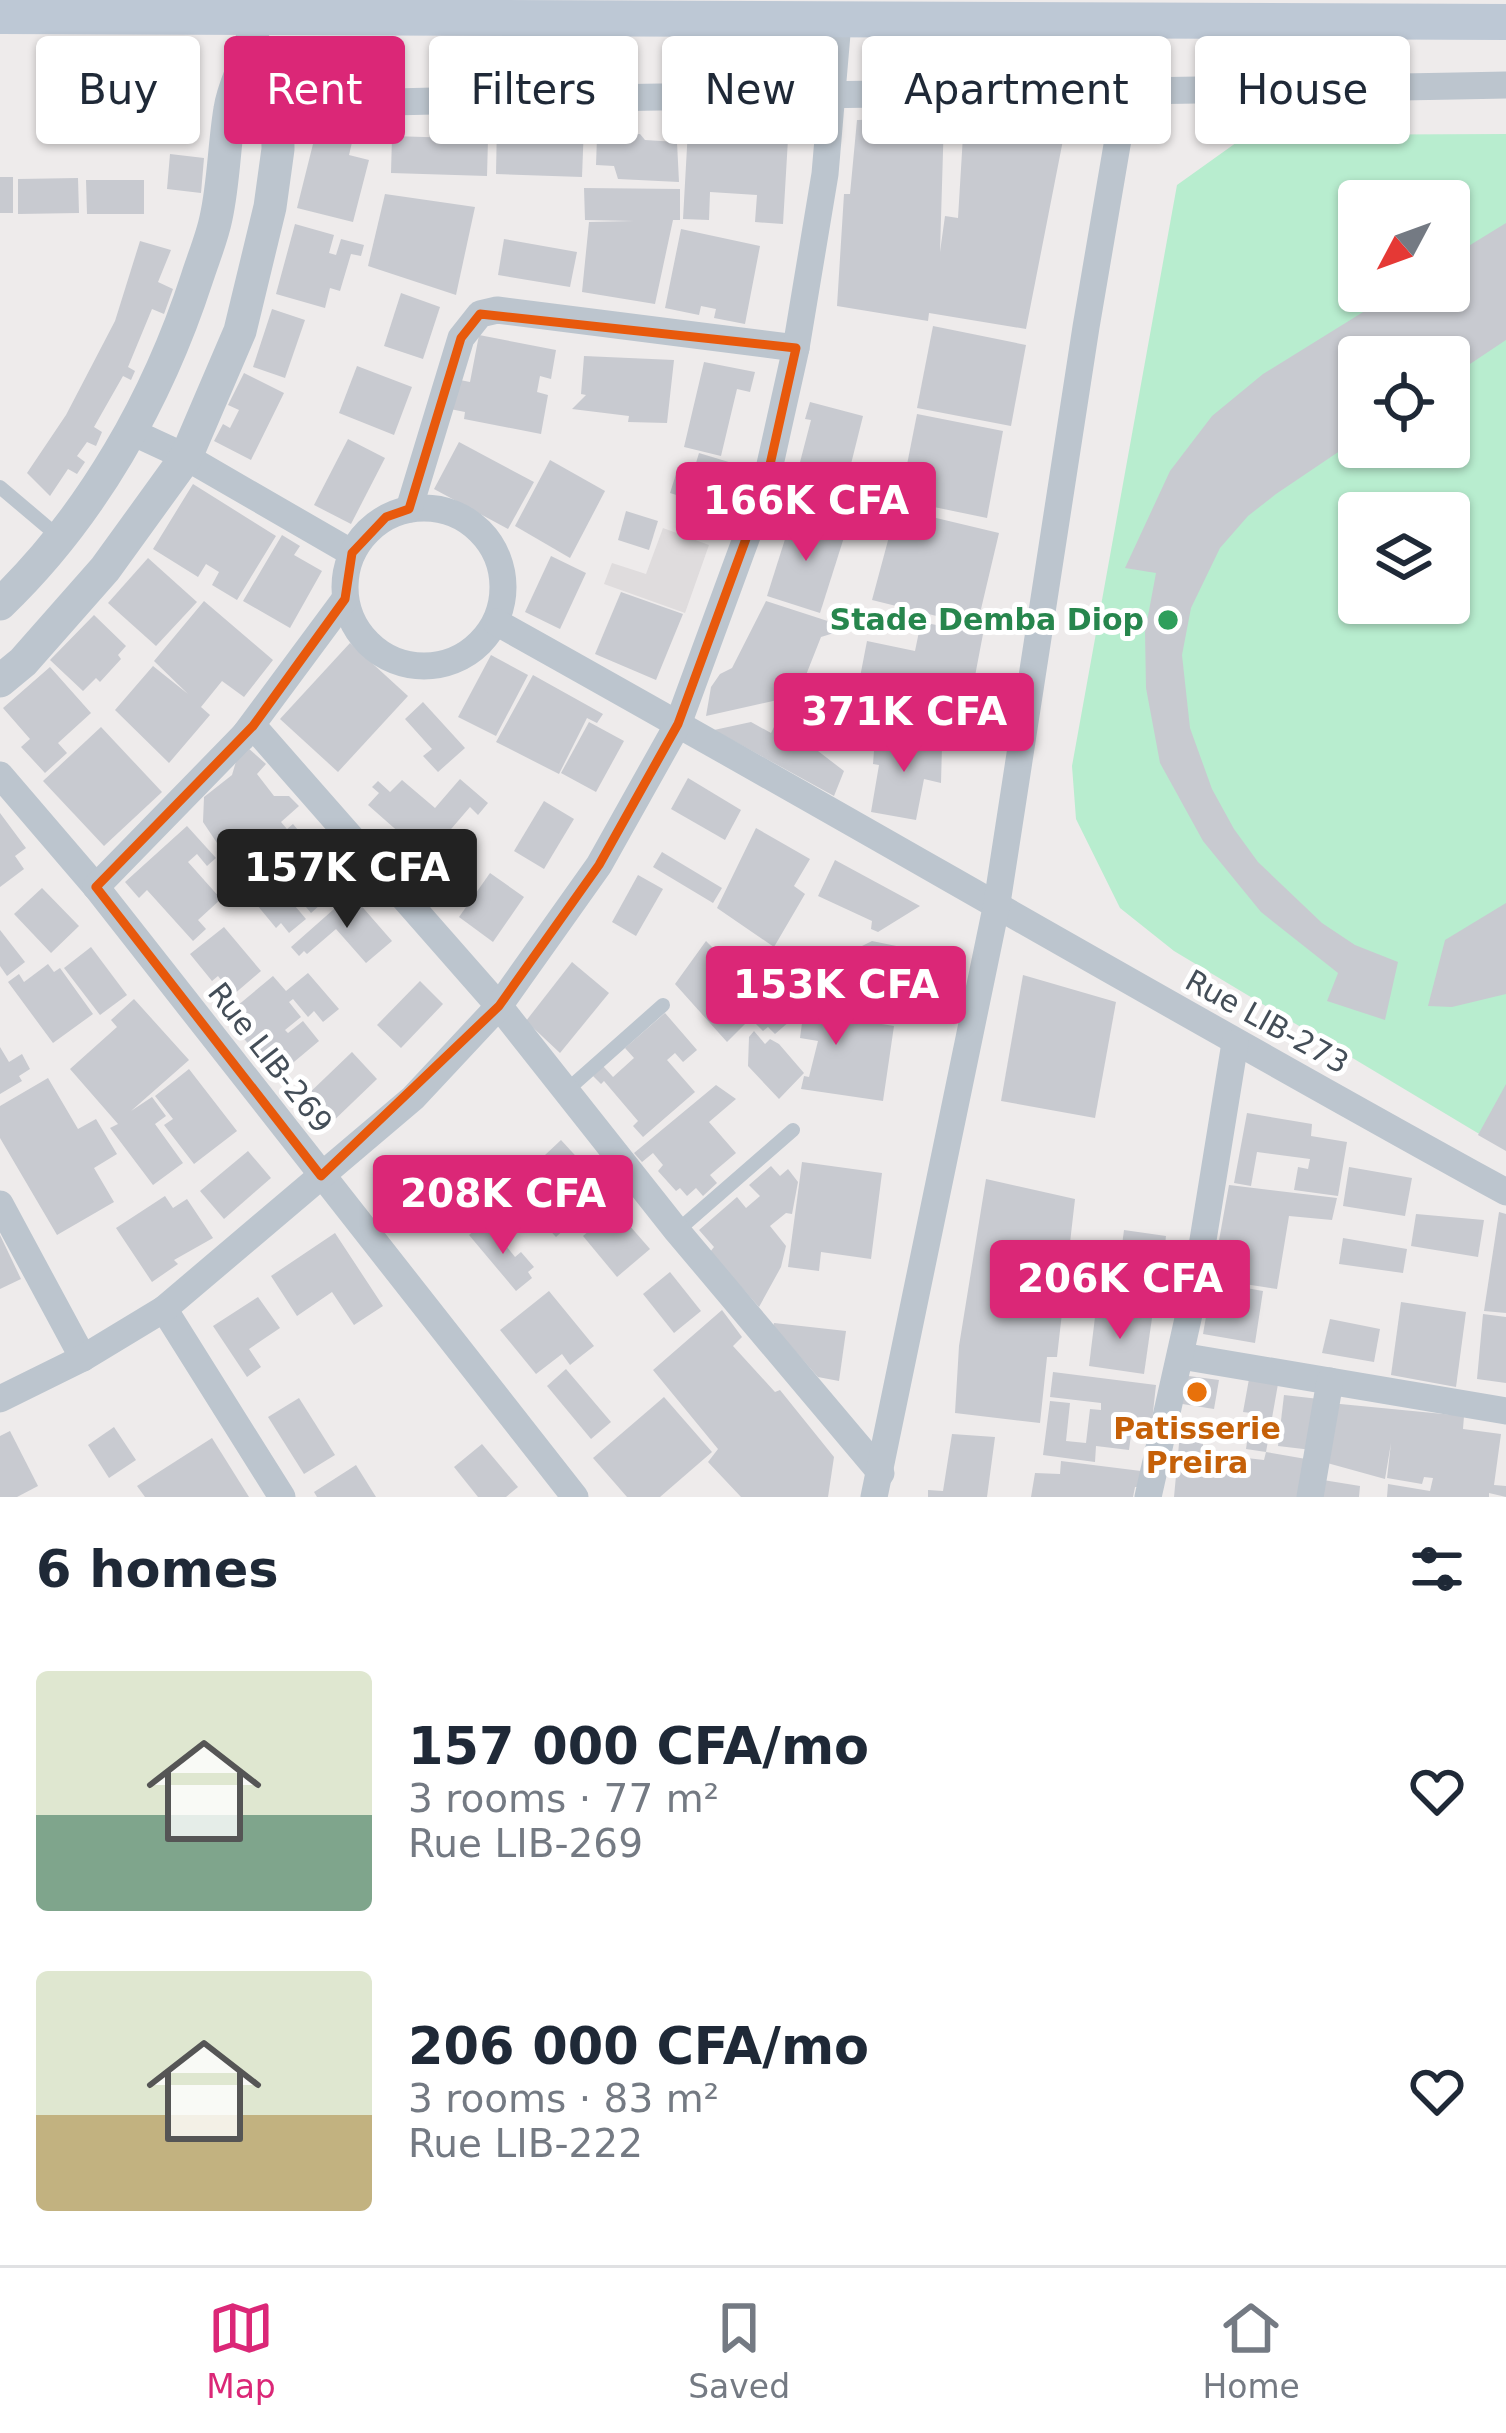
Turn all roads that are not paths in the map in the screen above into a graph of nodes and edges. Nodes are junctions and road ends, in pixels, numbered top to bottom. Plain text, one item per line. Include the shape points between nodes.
1 (889, 11) edge
2 (1069, 11) edge
3 (0, 16) edge
4 (838, 22) junction
5 (1138, 22) junction
6 (1506, 22) edge
7 (252, 32) junction
8 (254, 36) edge
9 (837, 36) edge
10 (1136, 36) edge
11 (1506, 85) edge
12 (1171, 92) edge
13 (662, 96) edge
14 (405, 102) edge
15 (278, 144) edge
16 (828, 144) edge
17 (1117, 144) edge
18 (796, 348) junction
19 (132, 432) junction
20 (186, 457) junction
21 (0, 488) edge
22 (409, 509) junction
23 (59, 537) junction
24 (352, 553) junction
25 (345, 599) junction
26 (0, 604) edge
27 (496, 622) junction
28 (0, 681) edge
29 (678, 724) junction
30 (254, 726) junction
31 (0, 775) edge
32 (96, 886) junction
33 (998, 903) junction
34 (663, 1005) dead end
35 (499, 1006) junction
36 (1235, 1043) junction
37 (566, 1091) junction
38 (793, 1130) dead end
39 (321, 1176) junction
40 (1506, 1192) edge
41 (0, 1204) edge
42 (677, 1231) junction
43 (164, 1309) junction
44 (1181, 1356) junction
45 (83, 1358) junction
46 (1330, 1381) junction
47 (0, 1399) edge
48 (1506, 1411) edge
49 (877, 1485) edge
50 (282, 1497) edge
51 (575, 1497) edge
52 (1148, 1497) edge
53 (1310, 1497) edge

1 - 2 main road
1 - 4 main road
2 - 5 main road
3 - 7 main road
4 - 7 main road
4 - 9 street
5 - 6 main road
5 - 10 street
7 - 8 street
7 - 19 street via 230,106 216,219 181,328
11 - 12 street
13 - 14 street
15 - 20 street via 240,331
16 - 18 street
17 - 33 street
18 - 22 street via 480,314 461,338
18 - 29 street via 765,487
19 - 20 street
19 - 23 street
20 - 24 street
20 - 28 street via 105,569
21 - 23 lane
22 - 24 street via 366,532
22 - 27 street via 458,516 486,540 502,573
23 - 26 street
24 - 25 street
25 - 27 street via 364,640 401,664 466,656
25 - 30 street
27 - 29 street, Rue LIB-273
29 - 33 street, Rue LIB-273
29 - 35 street via 598,866
30 - 32 street
30 - 35 street
31 - 32 street, Rue LIB-269
32 - 39 street, Rue LIB-269
33 - 36 street, Rue LIB-273
33 - 49 street
34 - 37 lane
35 - 37 street
35 - 39 street via 413,1098
36 - 40 street, Rue LIB-273
36 - 44 street
37 - 42 street
38 - 42 lane
39 - 43 street
39 - 51 street, Rue LIB-269
41 - 45 street
42 - 49 street
43 - 45 street
43 - 50 street
44 - 46 street
44 - 52 street
45 - 47 street
46 - 48 street
46 - 53 street

